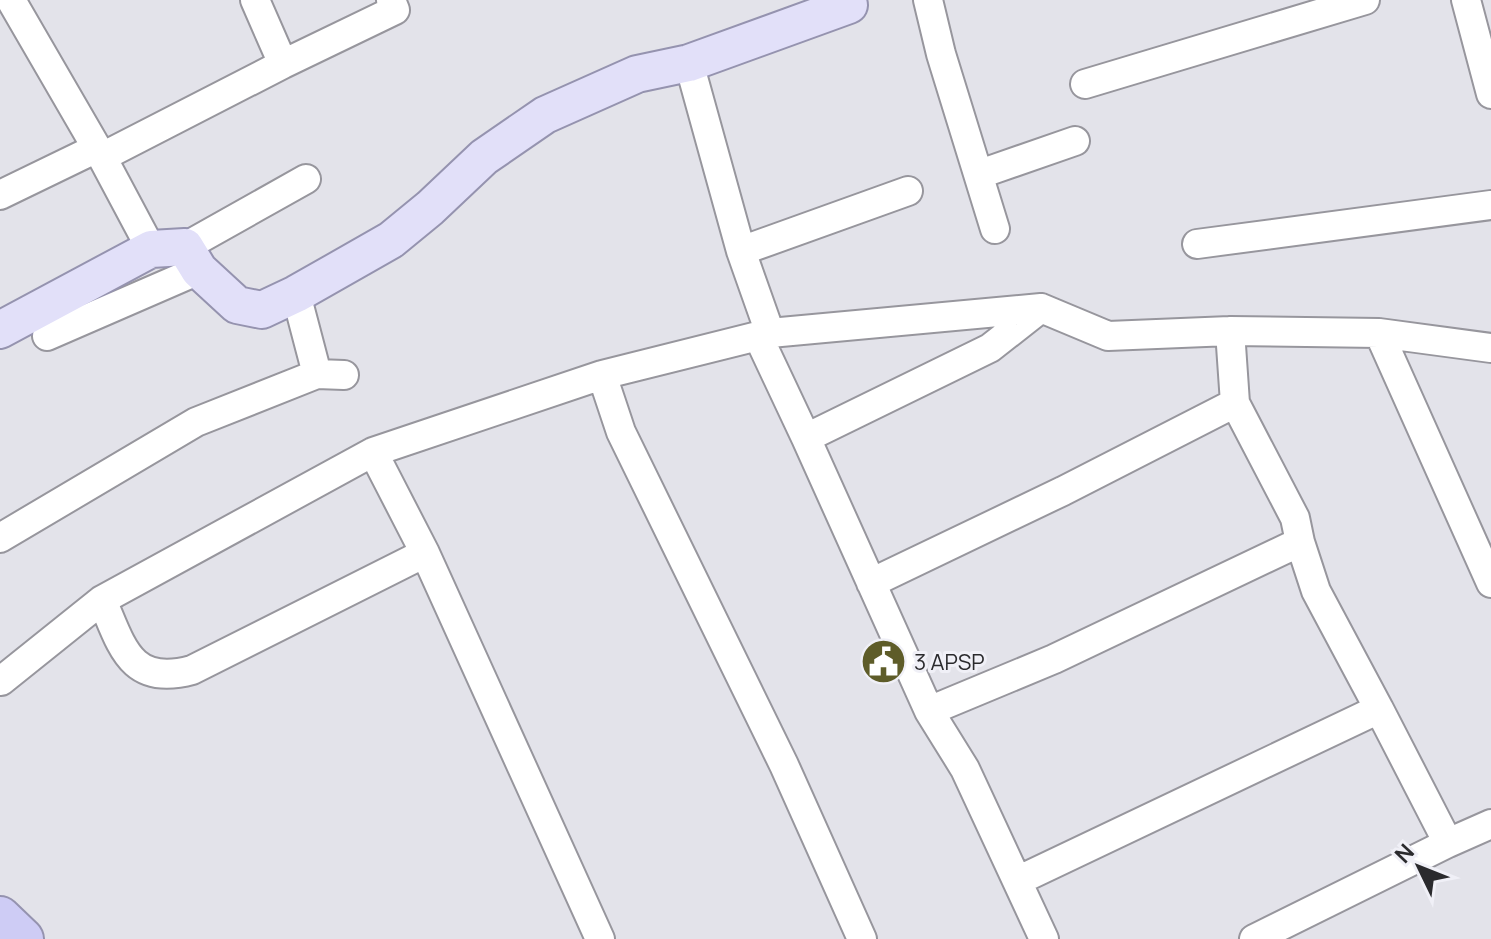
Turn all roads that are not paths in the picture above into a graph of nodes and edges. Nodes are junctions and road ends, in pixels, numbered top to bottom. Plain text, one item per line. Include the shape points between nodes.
1 (255, 0) edge
2 (391, 0) edge
3 (928, 0) edge
4 (1365, 0) edge
5 (1466, 0) edge
6 (853, 2) edge
7 (11, 4) edge
8 (689, 63) junction
9 (283, 64) junction
10 (1085, 84) dead end
11 (1491, 94) edge
12 (1075, 141) dead end
13 (100, 152) junction
14 (980, 174) junction
15 (306, 179) dead end
16 (908, 191) dead end
17 (0, 195) edge
18 (1491, 205) edge
19 (995, 229) dead end
20 (1197, 244) dead end
21 (741, 251) junction
22 (178, 255) junction
23 (296, 294) junction
24 (1041, 308) junction
25 (0, 330) edge
26 (1230, 331) junction
27 (1379, 333) junction
28 (764, 334) junction
29 (47, 336) dead end
30 (1491, 348) edge
31 (602, 375) junction
32 (1235, 403) junction
33 (806, 438) junction
34 (373, 452) junction
35 (0, 538) edge
36 (1300, 542) junction
37 (425, 553) junction
38 (871, 583) junction
39 (1491, 583) edge
40 (102, 600) junction
41 (1, 681) edge
42 (1379, 709) junction
43 (929, 711) junction
44 (1491, 824) edge
45 (1448, 843) junction
46 (1017, 881) junction
47 (0, 917) edge
48 (23, 939) edge
49 (600, 939) edge
50 (862, 939) edge
51 (1044, 939) edge
52 (1254, 939) edge

1 - 9 street
2 - 9 street via 395,10
3 - 14 street
4 - 10 street
5 - 11 street
6 - 8 main road
7 - 13 street
8 - 21 street
8 - 23 main road via 637,74 545,115 484,157 391,240
9 - 13 street
12 - 14 street
13 - 17 street
13 - 22 street
14 - 19 street
15 - 22 street
16 - 21 street
18 - 20 street
21 - 28 street
22 - 23 main road via 237,305 262,310
22 - 25 main road
22 - 29 street
23 - 35 street via 330,374 196,422
24 - 26 street via 1108,336
24 - 28 street
24 - 33 street via 990,348
26 - 27 street
26 - 32 street
27 - 30 street
27 - 39 street
28 - 31 street
28 - 33 street
31 - 34 street
31 - 50 street via 621,432 784,765
32 - 36 street via 1295,518
32 - 38 street
33 - 38 street
34 - 37 street
34 - 40 street
36 - 42 street via 1316,591
36 - 43 street via 1054,659
37 - 40 street via 192,670 170,676 139,666 124,651
37 - 49 street
38 - 43 street
40 - 41 street
42 - 45 street
42 - 46 street
43 - 46 street via 965,769
44 - 45 street
45 - 52 street
46 - 51 street
47 - 48 highway

